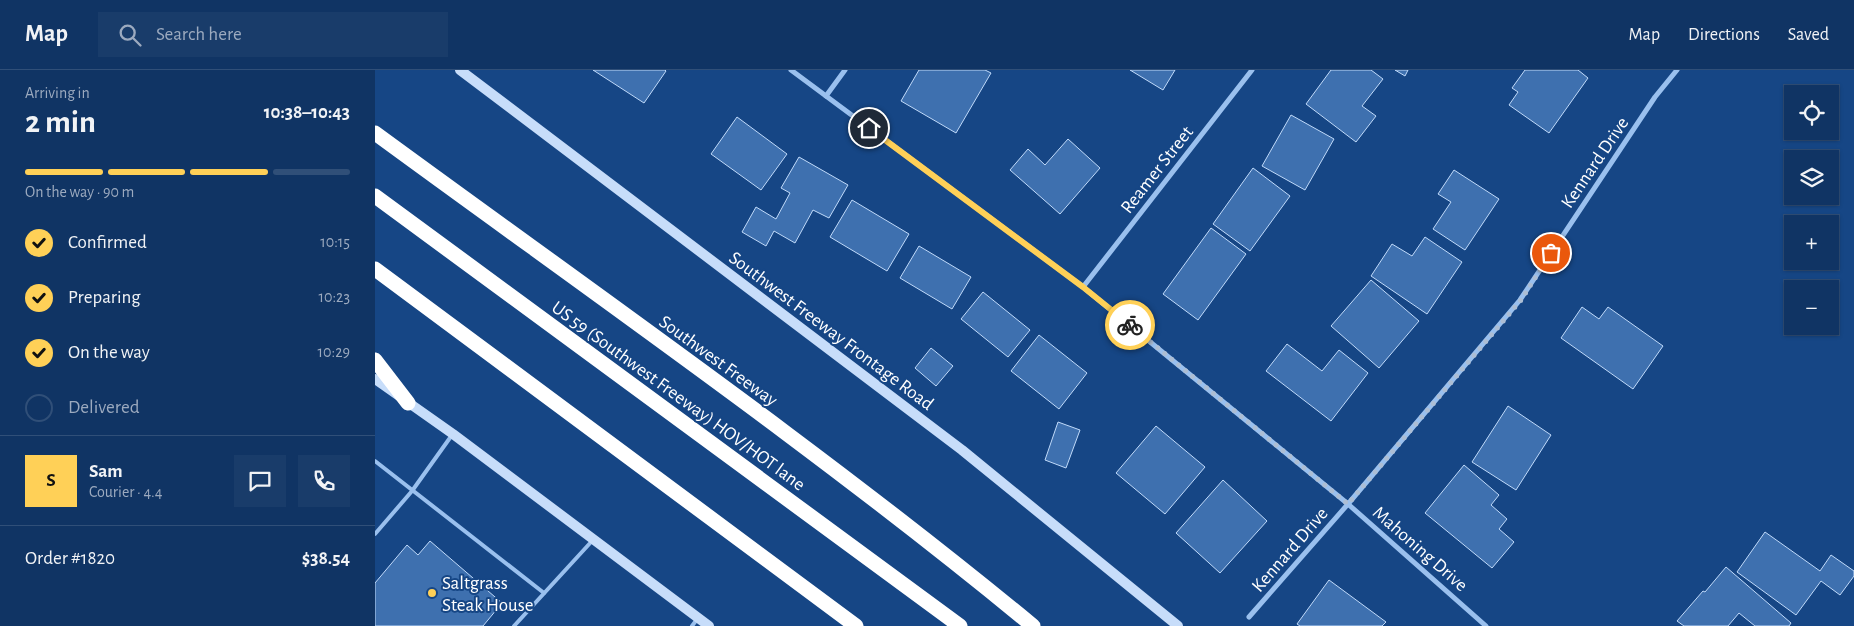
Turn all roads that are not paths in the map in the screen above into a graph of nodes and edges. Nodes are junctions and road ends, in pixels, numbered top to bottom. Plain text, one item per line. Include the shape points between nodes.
1 (460, 70) edge
2 (791, 70) edge
3 (845, 70) edge
4 (1252, 70) edge
5 (1677, 70) edge
6 (826, 96) junction
7 (375, 133) edge
8 (375, 196) edge
9 (375, 269) edge
10 (1083, 287) junction
11 (375, 360) edge
12 (375, 379) edge
13 (408, 403) junction
14 (453, 434) junction
15 (375, 461) edge
16 (411, 491) junction
17 (1348, 504) junction
18 (375, 534) edge
19 (593, 539) junction
20 (544, 594) junction
21 (1249, 617) dead end
22 (695, 622) edge
23 (515, 626) edge
24 (709, 626) edge
25 (856, 626) edge
26 (960, 626) edge
27 (1033, 626) edge
28 (1178, 626) edge
29 (1487, 626) edge

1 - 28 main road, Southwest Freeway Frontage Road via 962,450
2 - 6 street, Mahoning Drive
3 - 6 street
4 - 10 street, Reamer Street
5 - 17 street, Kennard Drive via 1655,97 1521,300
6 - 10 street, Mahoning Drive
7 - 27 highway, Southwest Freeway via 809,451
8 - 26 highway, US 59 (Southwest Freeway) HOV/HOT lane
9 - 25 highway
10 - 17 street, Mahoning Drive
11 - 13 highway
12 - 13 main road
13 - 14 main road
14 - 16 lane
14 - 19 main road
15 - 16 lane
16 - 18 lane
16 - 20 lane
17 - 21 street, Kennard Drive
17 - 29 street, Mahoning Drive
19 - 20 lane
19 - 22 main road
20 - 23 lane
22 - 24 main road

